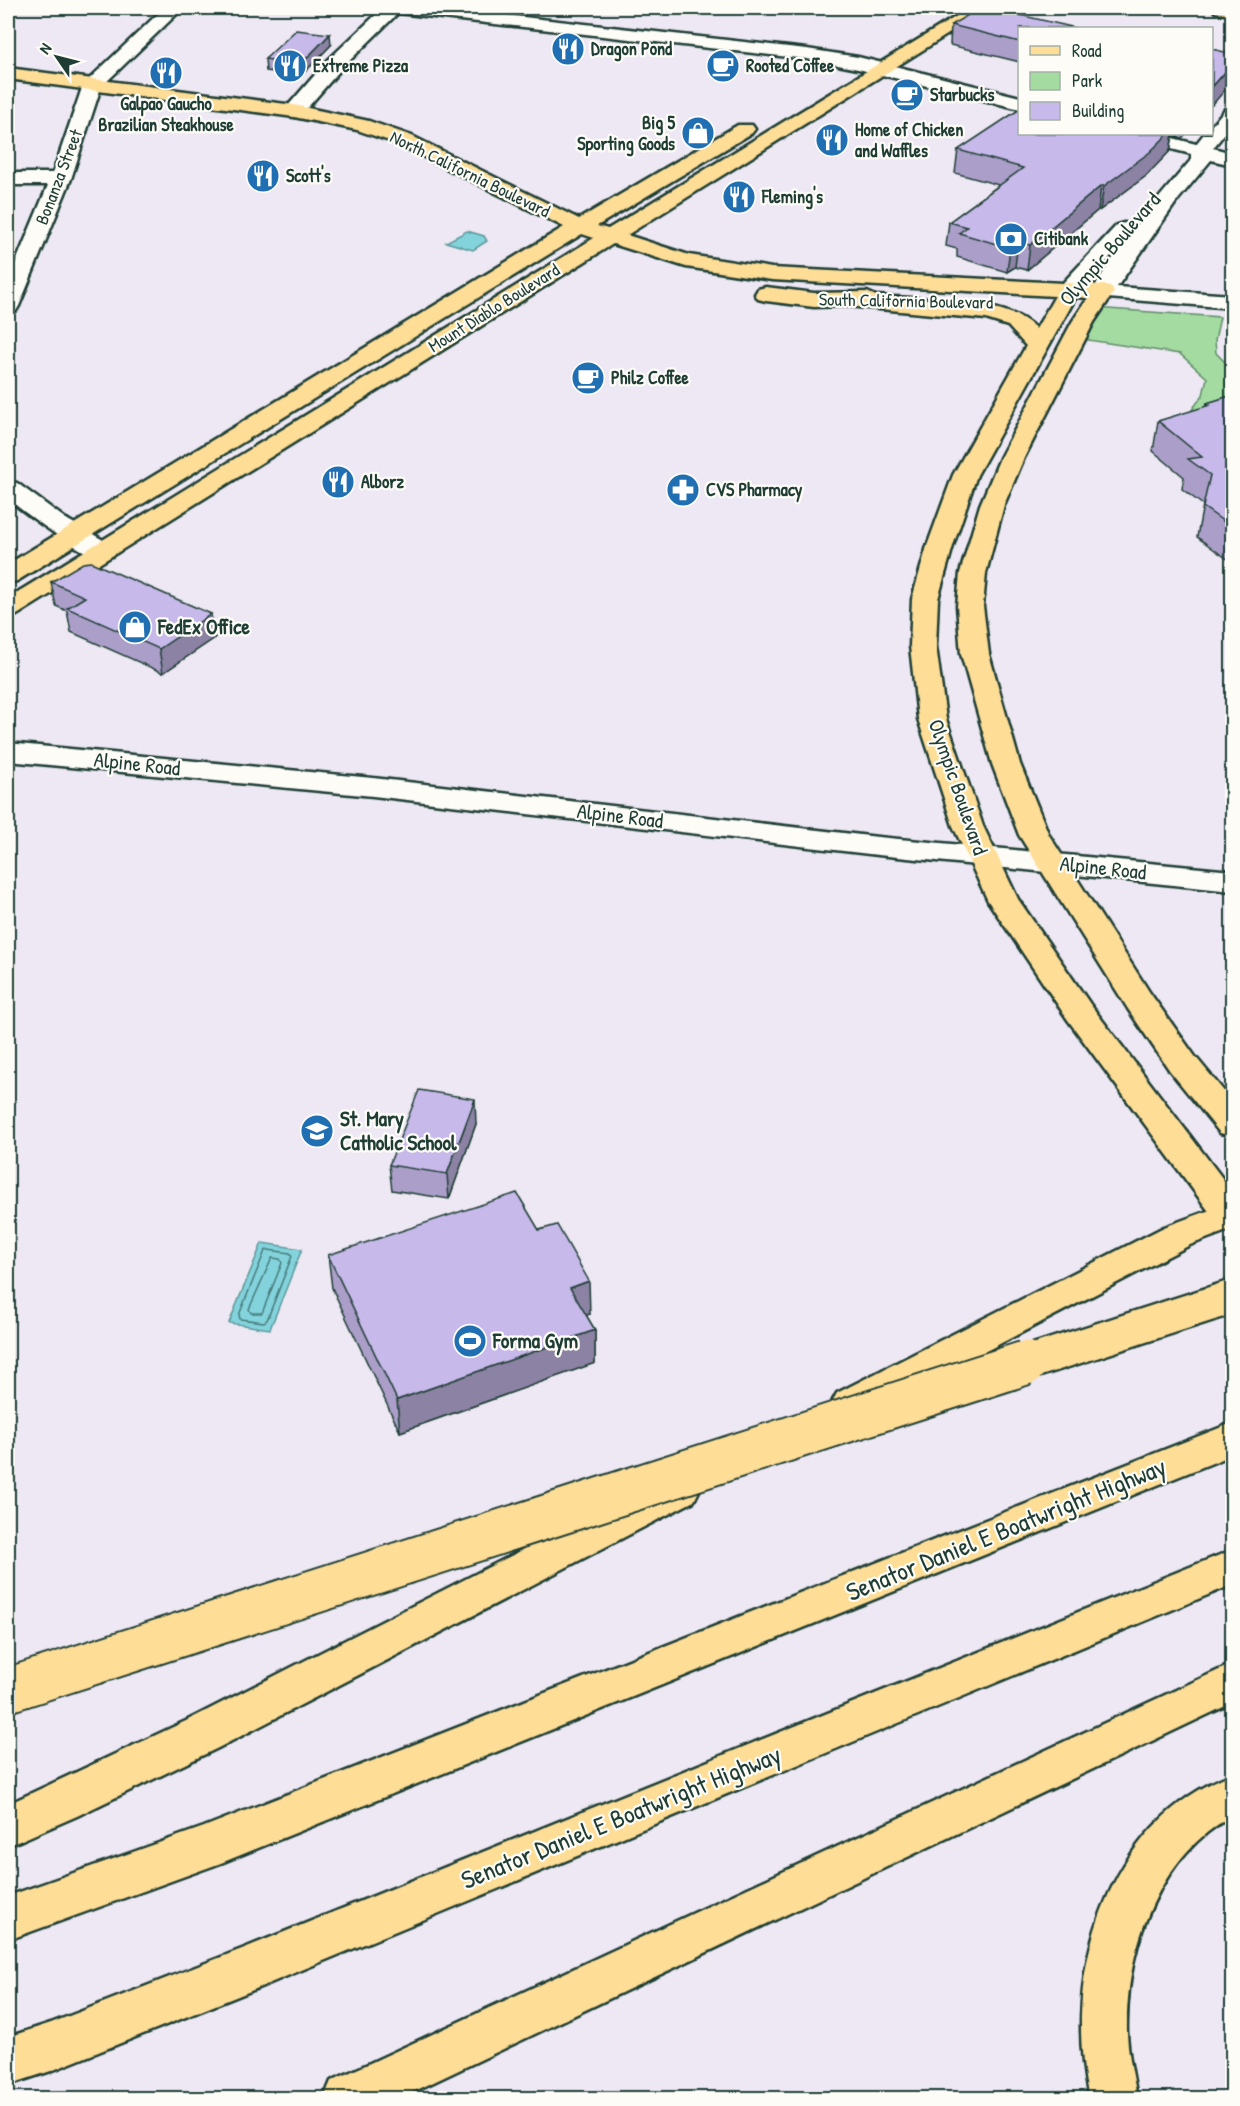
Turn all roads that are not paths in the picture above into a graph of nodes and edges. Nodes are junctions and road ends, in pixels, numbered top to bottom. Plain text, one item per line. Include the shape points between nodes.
1 (174, 8) edge
2 (393, 8) edge
3 (401, 8) edge
4 (981, 8) edge
5 (1221, 8) edge
6 (1233, 10) edge
7 (879, 48) dead end
8 (858, 63) junction
9 (882, 70) junction
10 (8, 73) edge
11 (8, 89) edge
12 (89, 92) junction
13 (806, 94) dead end
14 (1018, 103) edge
15 (294, 111) junction
16 (1233, 113) edge
17 (758, 122) dead end
18 (1140, 135) edge
19 (1201, 152) junction
20 (1233, 159) edge
21 (8, 179) edge
22 (61, 179) junction
23 (441, 179) dead end
24 (580, 227) junction
25 (546, 236) junction
26 (609, 238) junction
27 (584, 253) junction
28 (613, 262) dead end
29 (667, 276) dead end
30 (716, 286) dead end
31 (746, 291) dead end
32 (1064, 298) junction
33 (849, 300) junction
34 (1099, 300) junction
35 (1233, 302) edge
36 (8, 306) edge
37 (1233, 318) edge
38 (1037, 345) junction
39 (8, 488) edge
40 (75, 535) junction
41 (103, 550) junction
42 (8, 575) edge
43 (8, 609) edge
44 (8, 752) edge
45 (980, 855) junction
46 (1051, 863) junction
47 (1233, 881) edge
48 (1233, 1124) edge
49 (1232, 1216) edge
50 (1233, 1297) edge
51 (1214, 1447) edge
52 (1233, 1567) edge
53 (1233, 1683) edge
54 (8, 1690) edge
55 (1233, 1794) edge
56 (8, 1825) edge
57 (8, 1918) edge
58 (8, 2061) edge
59 (348, 2098) edge
60 (1113, 2098) edge

1 - 12 street, Bonanza Street
2 - 15 street
3 - 8 street via 789,51
4 - 9 main road, Mount Diablo Boulevard
5 - 6 main road
7 - 8 main road
8 - 9 street
8 - 13 main road
9 - 14 street
9 - 26 main road, Mount Diablo Boulevard
10 - 12 main road, North California Boulevard
11 - 12 main road, North California Boulevard
12 - 15 main road, North California Boulevard
12 - 22 street, Bonanza Street
12 - 23 main road, North California Boulevard via 320,133 399,157
15 - 24 main road, North California Boulevard via 341,120 405,140
16 - 19 street, Olympic Boulevard
17 - 24 main road, Mount Diablo Boulevard
18 - 19 street
19 - 20 street
19 - 32 street, Olympic Boulevard via 1189,159
19 - 34 street, Olympic Boulevard via 1201,162 1170,197
21 - 22 street
22 - 36 street, Bonanza Street
24 - 25 main road, Mount Diablo Boulevard
24 - 26 main road, North California Boulevard
25 - 27 main road, North California Boulevard
25 - 40 main road, Mount Diablo Boulevard
26 - 27 main road, Mount Diablo Boulevard
26 - 32 main road, South California Boulevard via 686,261 772,274
27 - 28 main road
27 - 41 main road, Mount Diablo Boulevard
29 - 30 main road
31 - 33 main road, South California Boulevard via 814,300
32 - 33 main road, South California Boulevard
32 - 34 main road, South California Boulevard
32 - 38 main road, Olympic Boulevard
33 - 38 main road via 1008,317 1025,327
34 - 35 street, South California Boulevard
34 - 37 street, South California Boulevard
34 - 46 main road, Olympic Boulevard via 1083,322 1012,458 992,505 973,573 970,606 975,654 1006,764 1034,835
38 - 45 main road, Olympic Boulevard via 965,475 925,599 922,646 932,719
39 - 40 street
40 - 41 street
40 - 42 main road, Mount Diablo Boulevard
41 - 43 main road, Mount Diablo Boulevard
44 - 45 street, Alpine Road
45 - 46 street, Alpine Road
45 - 49 main road, Olympic Boulevard via 1003,901 1079,1012
46 - 47 street, Alpine Road
46 - 48 main road, Olympic Boulevard via 1182,1063
49 - 56 main road via 1177,1236 203,1734
50 - 54 main road, bridge
51 - 57 main road, Senator Daniel E Boatwright Highway via 206,1848
52 - 58 main road, Senator Daniel E Boatwright Highway via 236,1975
53 - 59 main road
55 - 60 main road via 1197,1814 1172,1838 1133,1893 1118,1925 1103,2012 1103,2047

